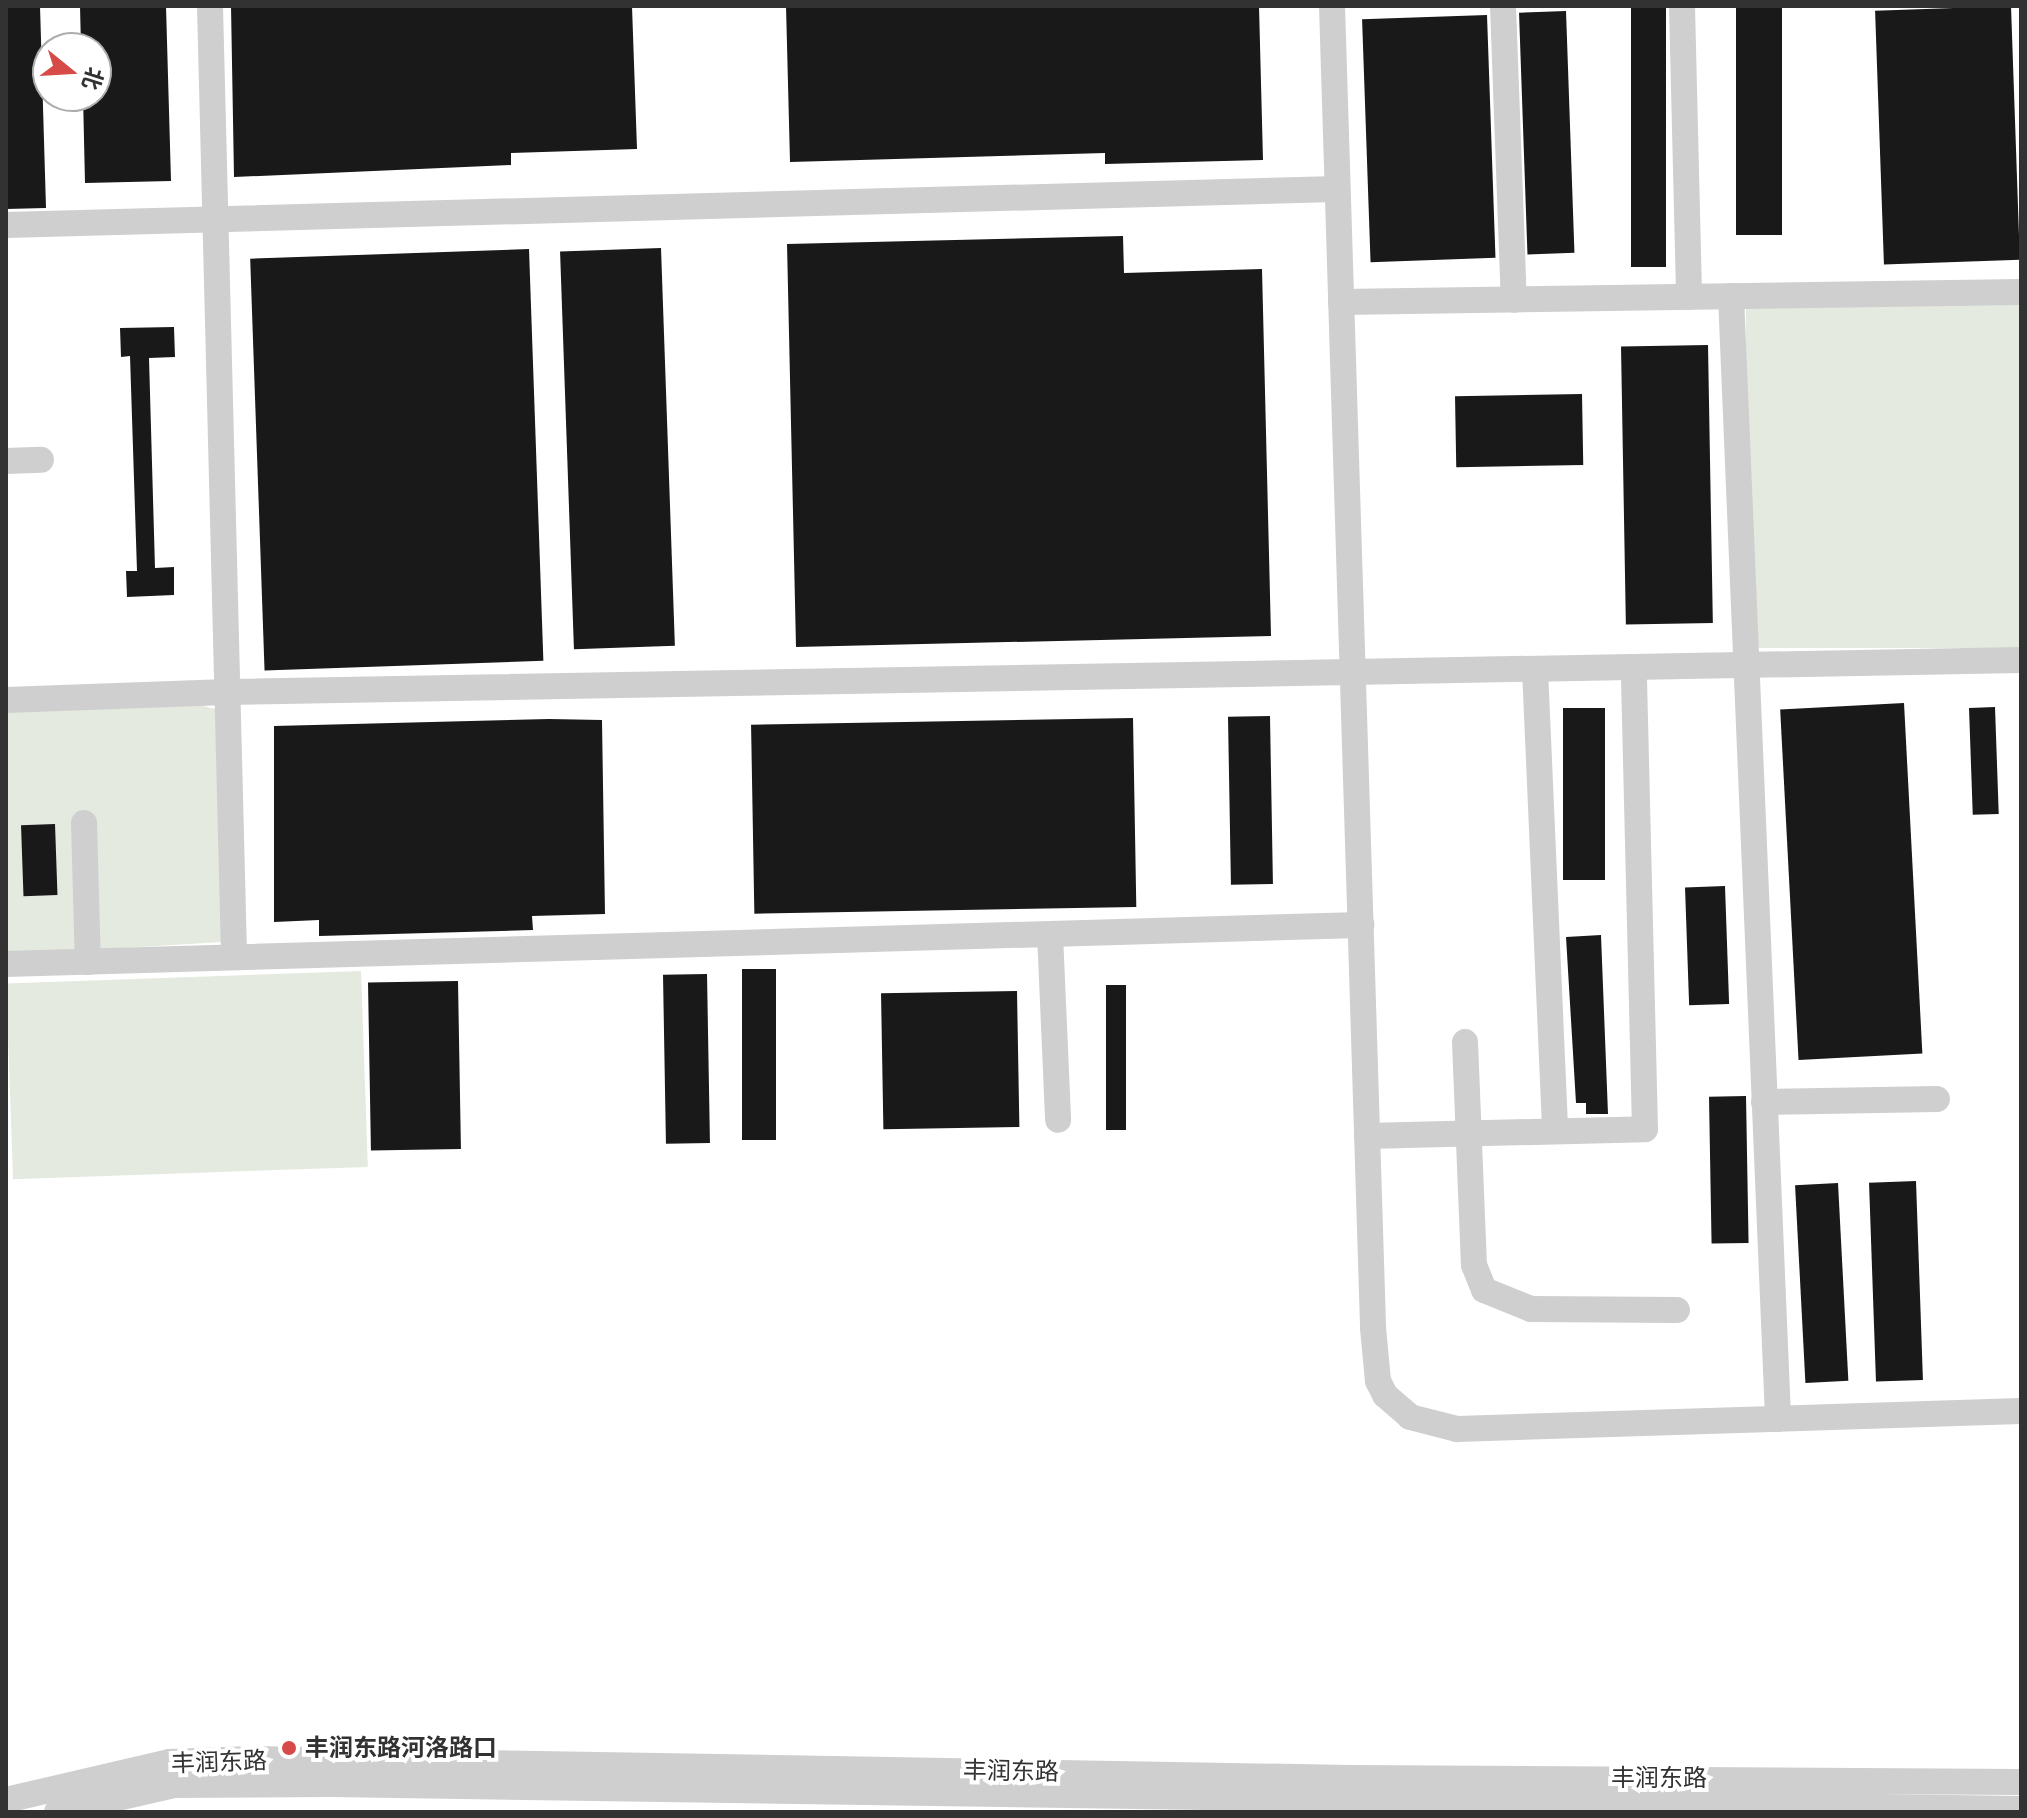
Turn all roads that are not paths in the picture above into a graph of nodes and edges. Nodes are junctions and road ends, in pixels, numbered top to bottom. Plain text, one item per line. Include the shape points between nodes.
1 (210, 6) edge
2 (1332, 6) edge
3 (1503, 6) edge
4 (1682, 6) edge
5 (1337, 189) junction
6 (215, 222) junction
7 (6, 225) edge
8 (2021, 292) edge
9 (1731, 296) junction
10 (1689, 297) junction
11 (1514, 300) junction
12 (1341, 302) junction
13 (41, 460) dead end
14 (6, 461) edge
15 (2021, 660) edge
16 (1747, 666) junction
17 (1634, 667) junction
18 (1535, 669) junction
19 (1353, 673) junction
20 (227, 692) junction
21 (6, 700) edge
22 (84, 823) dead end
23 (1361, 925) junction
24 (1050, 934) junction
25 (234, 957) junction
26 (88, 962) junction
27 (6, 964) edge
28 (1465, 1042) dead end
29 (1937, 1099) dead end
30 (1764, 1102) junction
31 (1058, 1120) dead end
32 (1555, 1131) junction
33 (1468, 1133) junction
34 (1367, 1136) junction
35 (1677, 1310) dead end
36 (2021, 1411) edge
37 (1778, 1419) junction
38 (2021, 1782) edge
39 (1359, 1797) edge
40 (6, 1800) edge
41 (2021, 1809) edge
42 (57, 1812) edge

1 - 6 street
2 - 5 street
3 - 11 street
4 - 10 street
5 - 6 street
5 - 12 street
6 - 7 street
6 - 20 street
8 - 9 street
9 - 10 street
9 - 16 street
10 - 11 street
11 - 12 street
12 - 19 street
13 - 14 street
15 - 16 street
16 - 17 street
16 - 30 street
17 - 18 street
17 - 32 street via 1645,1129
18 - 19 street
18 - 32 street
19 - 20 street
19 - 23 street
20 - 21 street
20 - 25 street
22 - 26 street
23 - 24 street
23 - 34 street
24 - 25 street
24 - 31 street
25 - 26 street
26 - 27 street
28 - 33 street
29 - 30 street
30 - 37 street
32 - 33 street
33 - 34 street
33 - 35 street via 1474,1265 1484,1290 1531,1309
34 - 37 street via 1378,1381 1385,1395 1410,1417 1457,1429
36 - 37 street
38 - 39 street, 丰润东路
39 - 40 street, 丰润东路 via 251,1759 169,1762
39 - 41 street, 丰润东路
39 - 42 street, 丰润东路 via 174,1785

